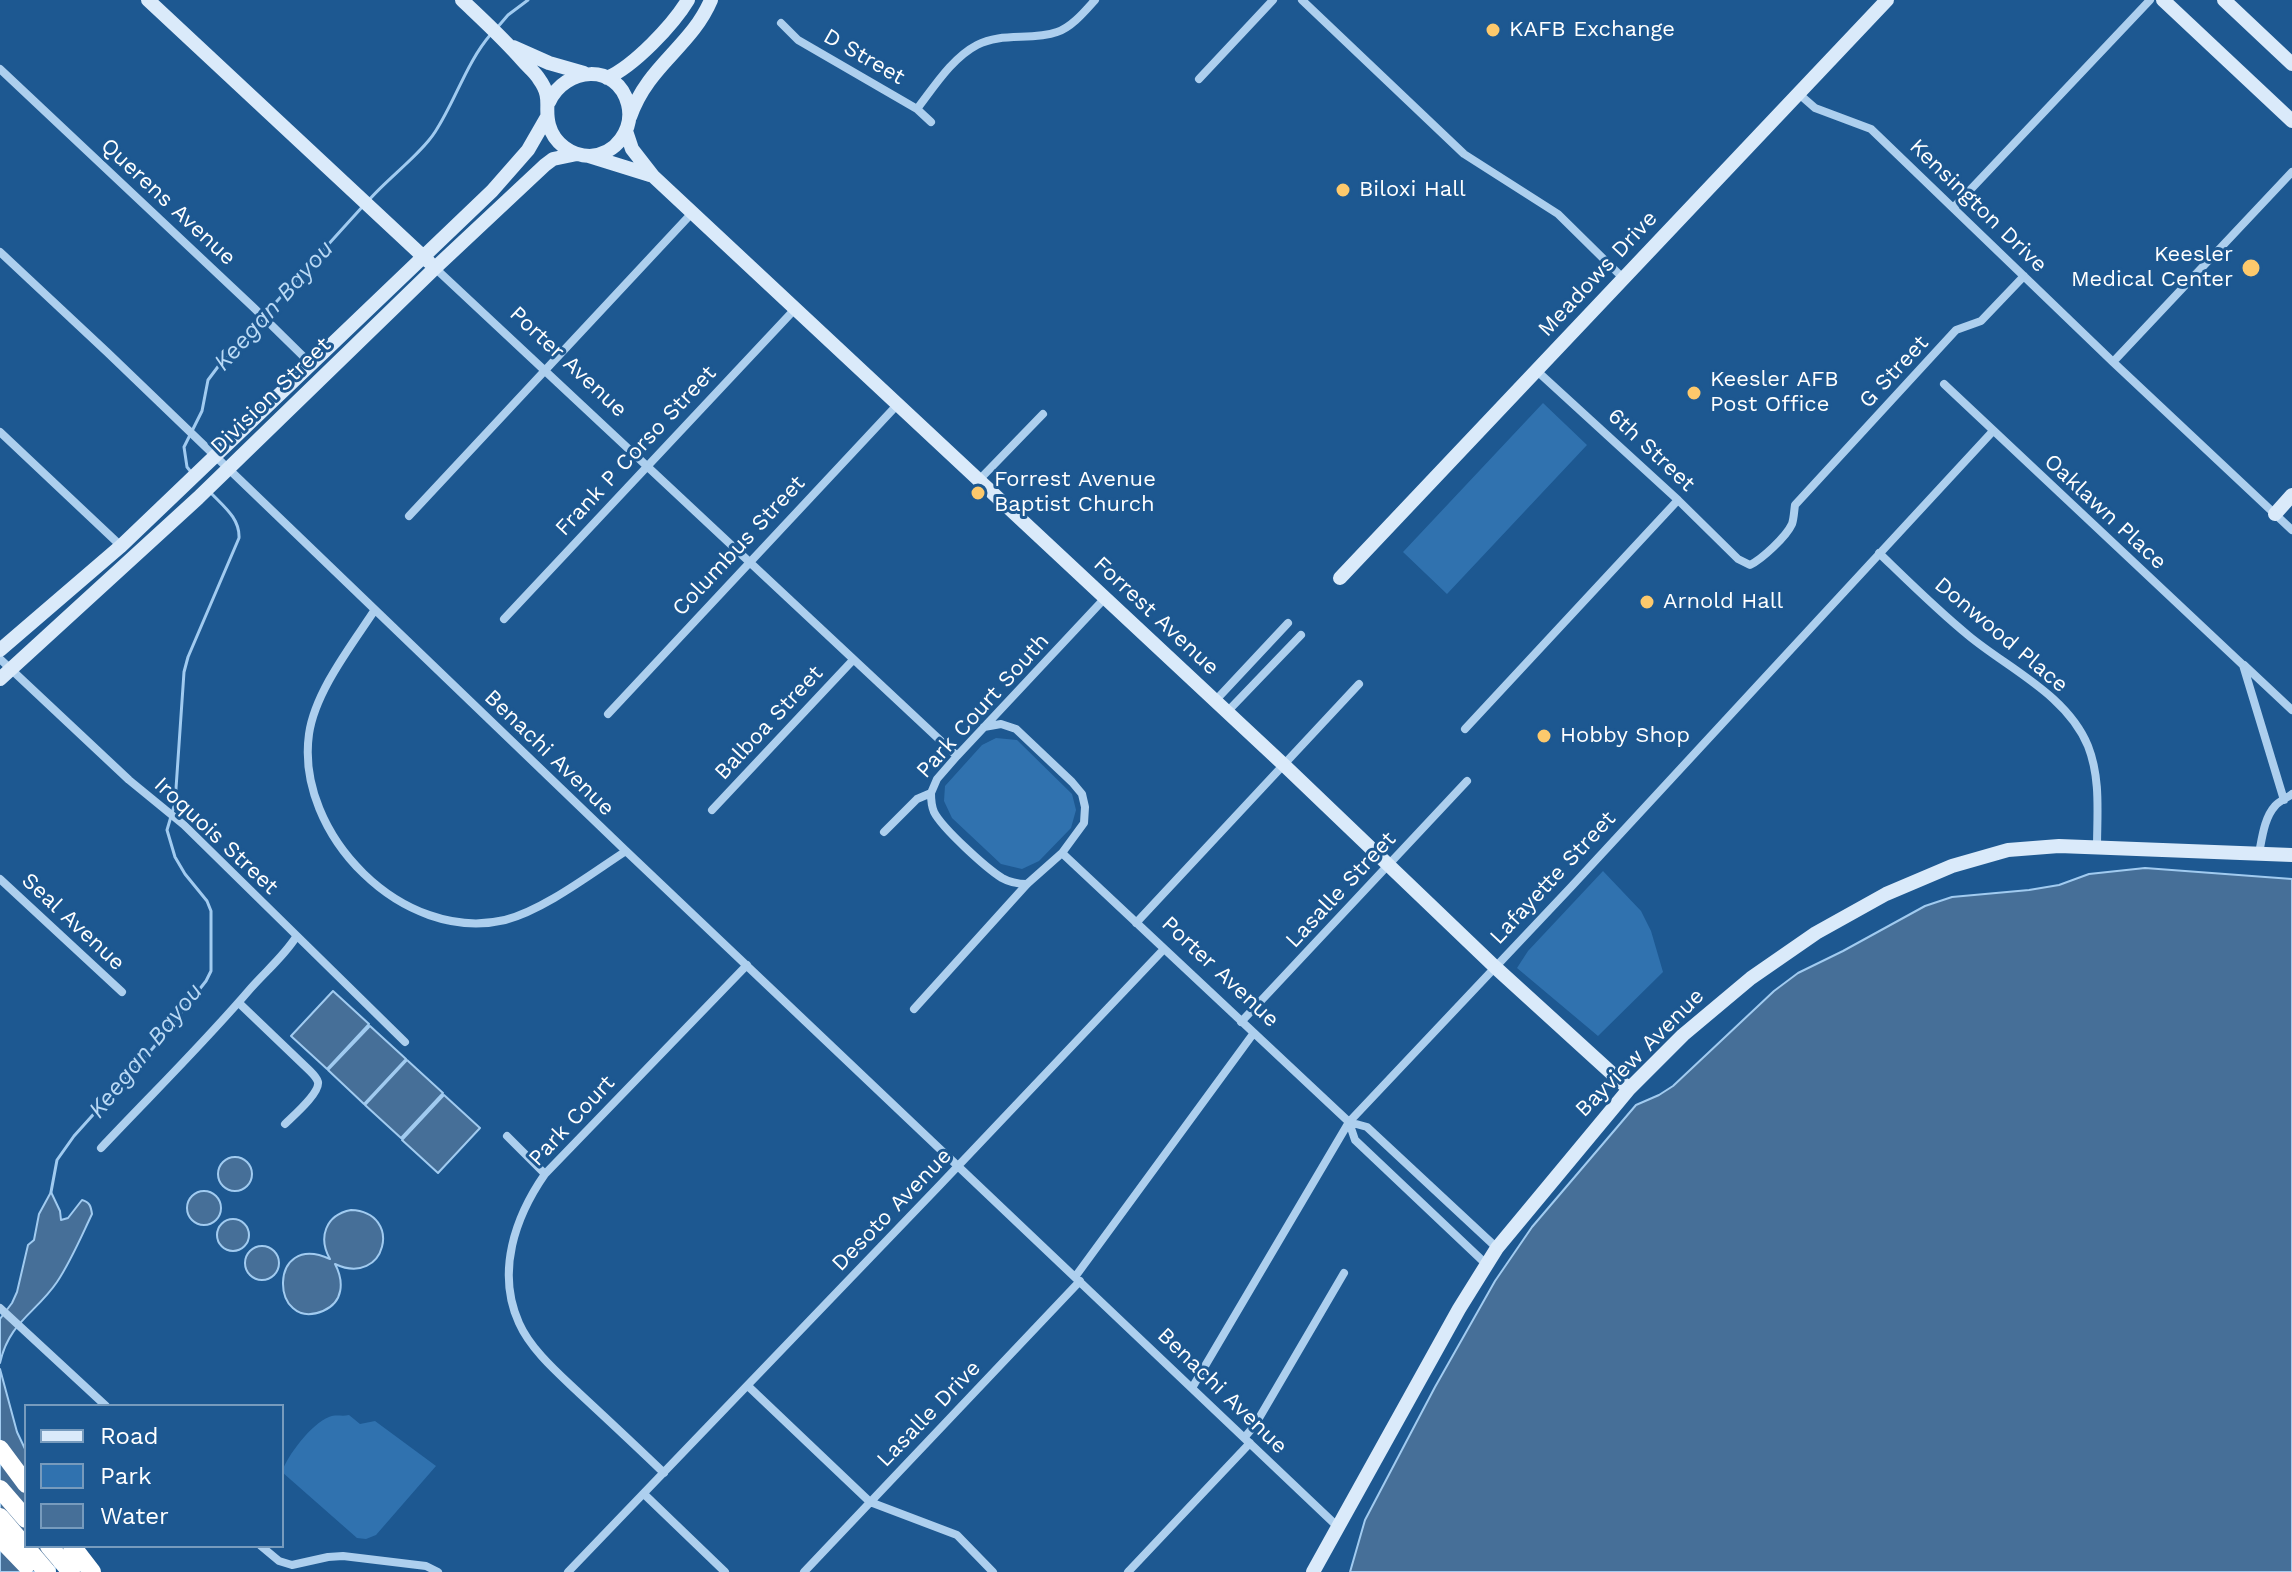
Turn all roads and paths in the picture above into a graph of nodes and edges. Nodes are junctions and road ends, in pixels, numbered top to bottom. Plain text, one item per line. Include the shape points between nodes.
1 (148, 0) edge
2 (462, 0) edge
3 (688, 0) edge
4 (711, 0) edge
5 (1095, 0) edge
6 (1273, 0) edge
7 (1302, 0) edge
8 (1887, 0) edge
9 (2150, 0) edge
10 (2163, 0) edge
11 (2224, 0) edge
12 (781, 23) dead end
13 (505, 41) junction
14 (2292, 64) edge
15 (0, 69) edge
16 (588, 74) junction
17 (607, 78) junction
18 (1199, 79) dead end
19 (1799, 94) junction
20 (917, 109) junction
21 (548, 110) junction
22 (2292, 121) edge
23 (931, 122) dead end
24 (627, 126) junction
25 (583, 155) junction
26 (2292, 172) edge
27 (653, 176) junction
28 (1954, 207) junction
29 (692, 213) junction
30 (0, 252) edge
31 (423, 256) junction
32 (435, 268) junction
33 (2024, 276) junction
34 (1624, 279) junction
35 (795, 309) junction
36 (2113, 362) junction
37 (310, 363) junction
38 (544, 370) junction
39 (1537, 371) junction
40 (1944, 384) dead end
41 (898, 404) junction
42 (1043, 414) dead end
43 (1993, 431) junction
44 (0, 432) edge
45 (214, 455) junction
46 (647, 466) junction
47 (228, 469) junction
48 (978, 481) junction
49 (2292, 495) edge
50 (1678, 500) junction
51 (2275, 514) junction
52 (409, 516) dead end
53 (2292, 530) edge
54 (121, 546) junction
55 (1879, 553) junction
56 (1738, 559) joint
57 (749, 562) junction
58 (1340, 578) dead end
59 (1105, 598) junction
60 (374, 611) junction
61 (504, 619) dead end
62 (1288, 623) dead end
63 (1301, 635) dead end
64 (0, 650) edge
65 (853, 660) junction
66 (2243, 665) junction
67 (4, 669) edge
68 (1359, 684) dead end
69 (1215, 701) junction
70 (2292, 710) edge
71 (1227, 712) junction
72 (608, 714) dead end
73 (984, 727) junction
74 (1465, 729) dead end
75 (957, 756) junction
76 (1284, 765) junction
77 (1467, 781) dead end
78 (931, 793) junction
79 (2288, 797) edge
80 (712, 810) dead end
81 (884, 832) dead end
82 (2097, 849) junction
83 (626, 851) junction
84 (1062, 853) junction
85 (2259, 853) junction
86 (2292, 855) edge
87 (1389, 866) junction
88 (0, 879) edge
89 (1027, 884) junction
90 (1136, 923) junction
91 (296, 937) junction
92 (1164, 949) junction
93 (747, 965) junction
94 (1495, 967) junction
95 (122, 992) dead end
96 (239, 1003) junction
97 (914, 1009) dead end
98 (1241, 1022) junction
99 (1253, 1034) junction
100 (405, 1042) dead end
101 (1629, 1089) junction
102 (1349, 1122) junction
103 (285, 1124) dead end
104 (507, 1136) dead end
105 (101, 1148) dead end
106 (959, 1166) junction
107 (545, 1174) junction
108 (1497, 1248) junction
109 (1486, 1264) junction
110 (1344, 1273) dead end
111 (1078, 1279) junction
112 (0, 1308) edge
113 (748, 1386) junction
114 (1192, 1388) junction
115 (104, 1404) edge
116 (1247, 1440) junction
117 (0, 1449) edge
118 (664, 1473) junction
119 (24, 1481) edge
120 (0, 1489) edge
121 (644, 1494) junction
122 (870, 1502) junction
123 (0, 1517) edge
124 (24, 1517) edge
125 (1339, 1527) junction
126 (0, 1538) edge
127 (24, 1545) edge
128 (26, 1548) edge
129 (51, 1548) edge
130 (74, 1548) edge
131 (263, 1548) edge
132 (368, 1559) junction
133 (279, 1561) junction
134 (32, 1572) edge
135 (47, 1572) edge
136 (71, 1572) edge
137 (92, 1572) edge
138 (293, 1572) edge
139 (365, 1572) edge
140 (438, 1572) edge
141 (568, 1572) edge
142 (725, 1572) edge
143 (804, 1572) edge
144 (993, 1572) edge
145 (1128, 1572) edge
146 (1313, 1572) edge

1 - 31 street, Porter Avenue
2 - 13 street
3 - 17 street via 626,68
4 - 24 street via 697,26 644,86
5 - 20 street via 1057,32 978,44 960,57
6 - 18 street
7 - 34 street via 1464,154 1558,214
8 - 19 street, Meadows Drive
9 - 28 street
10 - 22 street
11 - 14 street
12 - 20 street, D Street via 798,40
13 - 16 street via 549,63
13 - 21 street via 539,78
15 - 37 street, Querens Avenue
16 - 17 street
16 - 21 street via 558,87
17 - 24 street via 625,97
19 - 28 street, Kensington Drive via 1815,108 1871,129
19 - 34 street, Meadows Drive
20 - 23 street, D Street
21 - 25 street via 556,140
21 - 31 street, Division Street via 517,164
24 - 25 street via 611,149
24 - 27 street, Forrest Avenue via 632,149
25 - 27 street, Forrest Avenue
25 - 32 street, Division Street via 545,165
26 - 36 street
27 - 29 street, Forrest Avenue
28 - 33 street, Kensington Drive
29 - 35 street, Forrest Avenue
29 - 38 street
30 - 45 street, Benachi Avenue
31 - 32 street, Porter Avenue
31 - 37 street, Division Street
32 - 38 street, Porter Avenue
32 - 47 street, Division Street
33 - 36 street, Kensington Drive
33 - 56 street, G Street via 1981,321 1956,330 1795,505 1789,529 1760,561 1750,565
34 - 39 street, Meadows Drive
35 - 41 street, Forrest Avenue
35 - 46 street, Frank P Corso Street
36 - 51 street, Kensington Drive
37 - 45 street, Division Street
38 - 46 street, Porter Avenue
38 - 52 street
39 - 50 street, 6th Street
39 - 58 street, Meadows Drive
40 - 43 street, Oaklawn Place
41 - 48 street, Forrest Avenue
41 - 57 street, Columbus Street
42 - 48 street
43 - 55 street, Lafayette Street
43 - 66 street, Oaklawn Place
44 - 54 street
45 - 47 street, Benachi Avenue
45 - 54 street, Division Street
46 - 57 street, Porter Avenue
46 - 61 street, Frank P Corso Street
47 - 60 street, Benachi Avenue
47 - 67 street, Division Street
48 - 59 street, Forrest Avenue
49 - 51 street
50 - 56 street, 6th Street
50 - 74 street
51 - 53 street, Kensington Drive
54 - 64 street, Division Street
55 - 82 street, Donwood Place via 1967,634 2037,685 2076,726 2098,783
55 - 94 street, Lafayette Street
57 - 65 street, Porter Avenue
57 - 72 street, Columbus Street
59 - 69 street, Forrest Avenue
59 - 73 street, Park Court South
60 - 83 street, Benachi Avenue
60 - 83 street via 315,711 307,761 319,808 366,877 435,918 482,924 536,907
62 - 69 street
63 - 71 street
65 - 75 street, Porter Avenue
65 - 80 street, Balboa Street
66 - 70 street, Oaklawn Place
66 - 79 street, Oaklawn Place
67 - 91 street, Iroquois Street via 184,825
68 - 76 street
69 - 71 street, Forrest Avenue
71 - 76 street, Forrest Avenue
73 - 75 street, Park Court South
73 - 84 street via 1001,724 1016,729 1082,794 1084,823
75 - 78 street, Park Court South
76 - 87 street, Forrest Avenue
76 - 90 street
77 - 87 street, Lasalle Street
78 - 81 street, Park Court South via 917,799
78 - 89 street via 935,815 960,842 1003,878
79 - 85 street, Oaklawn Place via 2272,810
82 - 85 street, Bayview Avenue
82 - 101 street, Bayview Avenue via 2008,850 1886,894 1751,978
83 - 93 street, Benachi Avenue
84 - 89 street
84 - 90 street, Porter Avenue
85 - 86 street, Bayview Avenue
87 - 94 street, Forrest Avenue
87 - 98 street, Lasalle Street
88 - 95 street, Seal Avenue
89 - 97 street
90 - 92 street, Porter Avenue
91 - 96 street
91 - 100 street, Iroquois Street
92 - 98 street, Porter Avenue
92 - 106 street, Desoto Avenue
93 - 106 street, Benachi Avenue
93 - 107 street, Park Court
94 - 101 street, Forrest Avenue
94 - 102 street, Lafayette Street
96 - 103 street via 318,1082 314,1094
96 - 105 street
98 - 99 street, Porter Avenue
99 - 102 street, Porter Avenue
99 - 111 street
101 - 108 street, Bayview Avenue
102 - 108 street, Porter Avenue via 1367,1127
102 - 109 street, Porter Avenue via 1355,1140
102 - 114 street, Lafayette Street
104 - 107 street
106 - 111 street, Benachi Avenue
106 - 113 street, Desoto Avenue
107 - 118 street, Park Court via 520,1218 508,1261 519,1324 555,1370
108 - 109 street, Bayview Avenue
109 - 125 street, Bayview Avenue
110 - 116 street
111 - 114 street, Benachi Avenue
111 - 122 street, Lasalle Drive
112 - 115 street
113 - 118 street, Desoto Avenue
113 - 122 street
114 - 116 street, Benachi Avenue
116 - 125 street, Benachi Avenue
116 - 145 street
117 - 119 highway
118 - 121 street, Desoto Avenue
120 - 124 highway
121 - 141 street, Desoto Avenue
121 - 142 street
122 - 143 street, Lasalle Drive
122 - 144 street via 957,1535
123 - 127 highway
125 - 146 street, Bayview Avenue
126 - 134 highway
128 - 135 highway
129 - 136 highway
130 - 137 highway
131 - 133 street
132 - 133 street via 343,1556 292,1565
132 - 139 street
132 - 140 street
133 - 138 street

